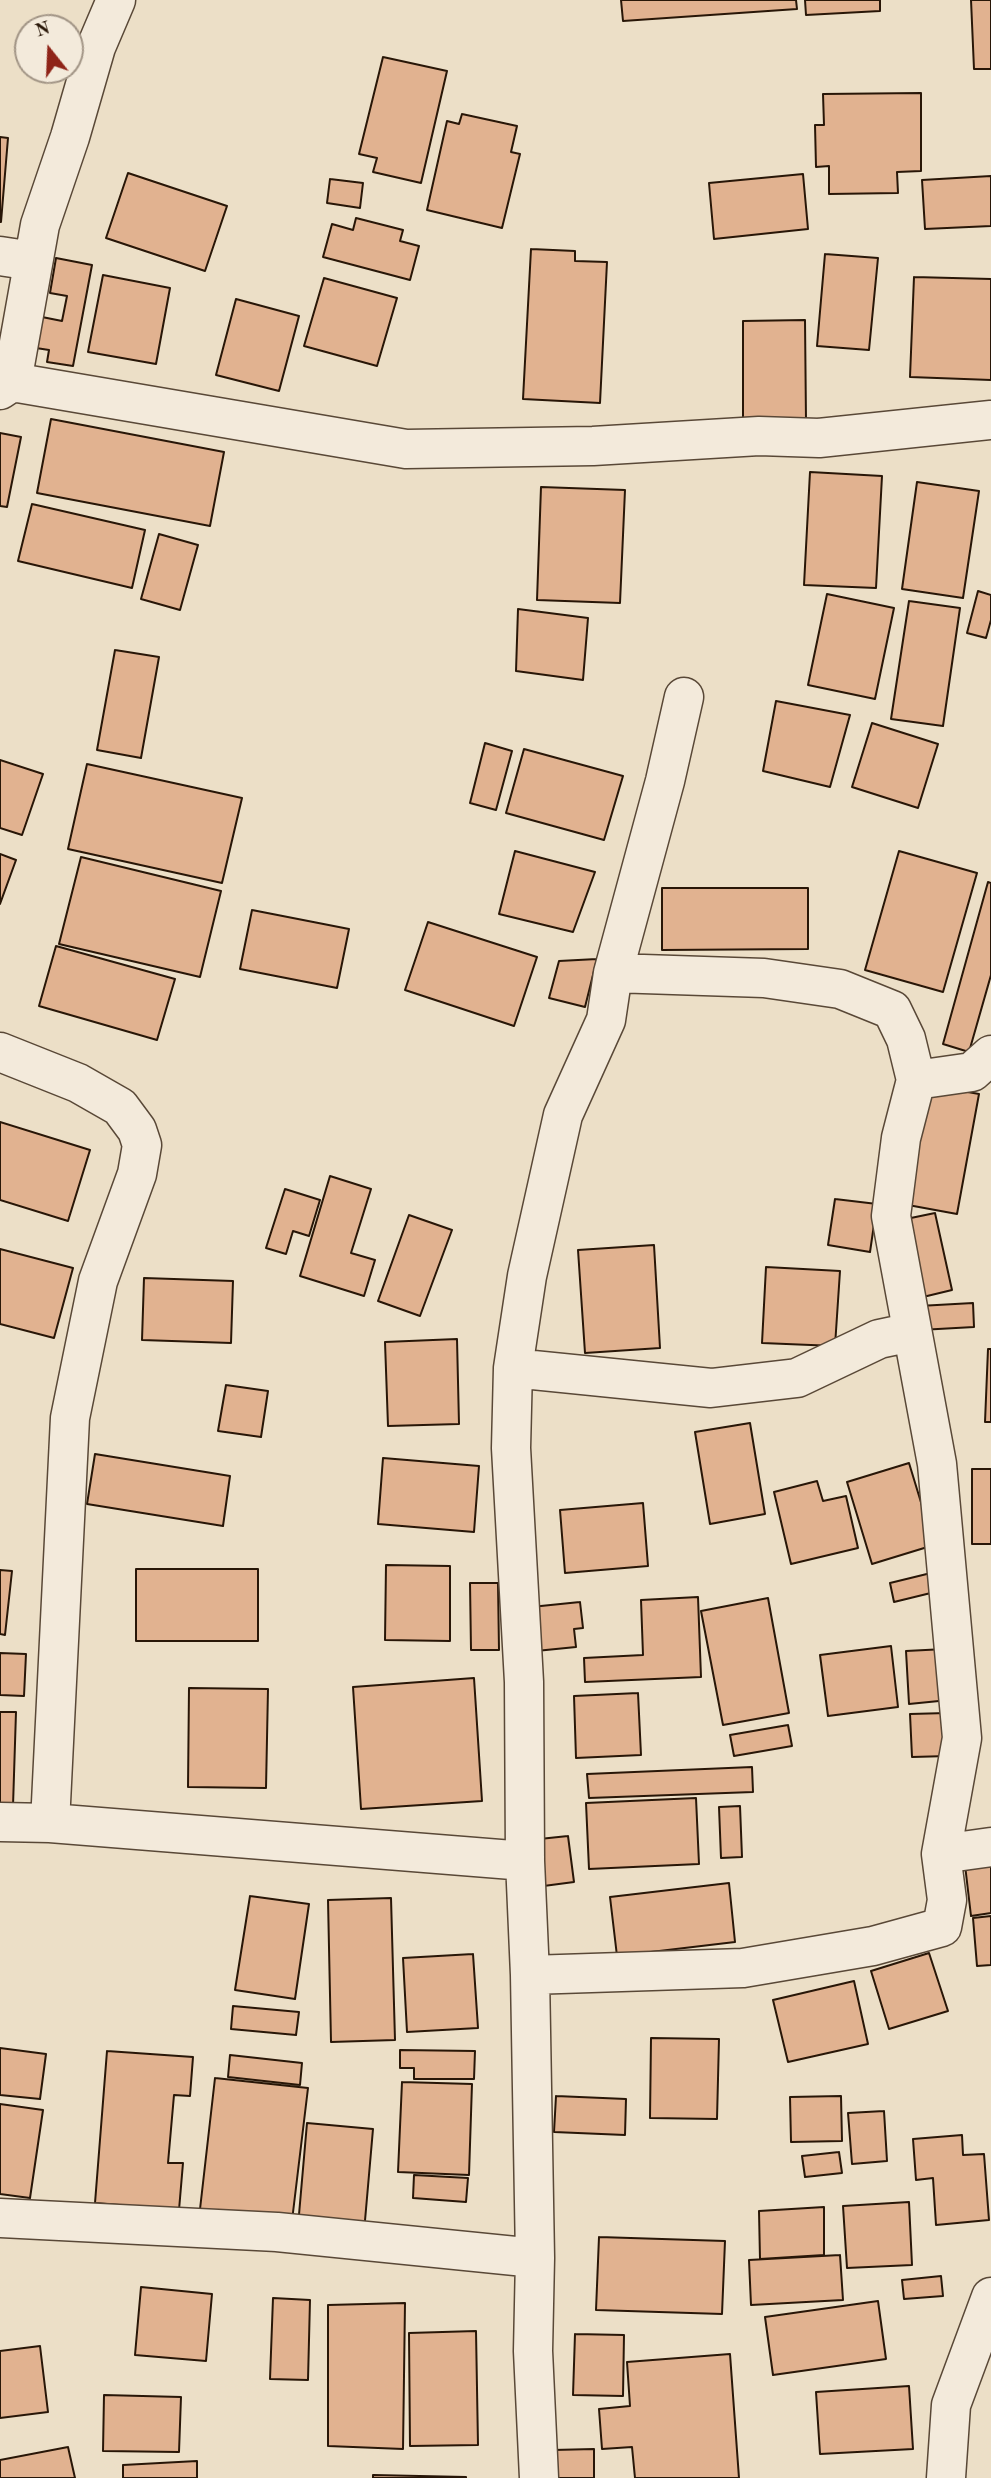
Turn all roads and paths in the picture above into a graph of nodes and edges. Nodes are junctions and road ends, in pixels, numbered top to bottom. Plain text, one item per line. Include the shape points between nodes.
1 (116, 0) edge
2 (17, 259) edge
3 (6, 386) edge
4 (991, 420) edge
5 (684, 697) dead end
6 (613, 973) junction
7 (0, 1052) edge
8 (991, 1055) edge
9 (916, 1080) junction
10 (912, 1332) junction
11 (513, 1368) junction
12 (0, 1822) edge
13 (50, 1823) junction
14 (991, 1847) edge
15 (941, 1854) junction
16 (525, 1861) junction
17 (530, 1975) junction
18 (0, 2218) edge
19 (535, 2258) junction
20 (991, 2297) edge
21 (539, 2478) edge
22 (946, 2478) edge

1 - 2 street via 96,47 40,225
2 - 3 street
3 - 4 street via 406,449 593,446 759,436 820,438
5 - 6 street
6 - 9 street via 764,978 858,995 892,1010
6 - 11 street via 606,1020 563,1115 527,1276
7 - 13 street via 78,1083 120,1107 138,1130 142,1145 98,1281 70,1418
8 - 9 street via 972,1072
9 - 10 street via 901,1138 891,1216
10 - 11 street via 879,1339 796,1378 711,1388
10 - 15 street via 937,1464 962,1738
11 - 16 street via 511,1448 524,1682
12 - 13 street
13 - 16 street
14 - 15 street
15 - 17 street via 947,1900 942,1927 914,1936 743,1968
16 - 17 street
17 - 19 street
18 - 19 street via 277,2232
19 - 21 street via 533,2351
20 - 22 street via 951,2405

